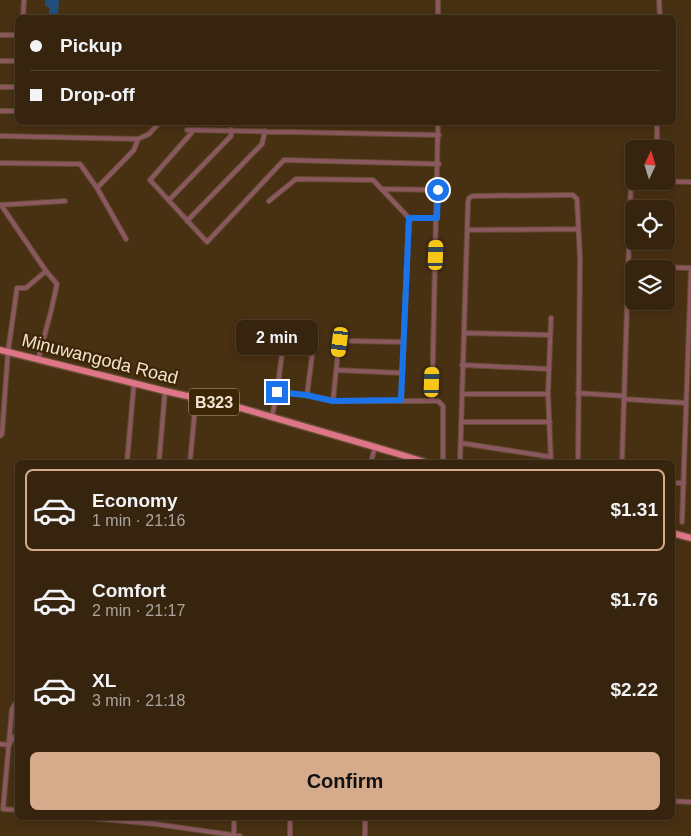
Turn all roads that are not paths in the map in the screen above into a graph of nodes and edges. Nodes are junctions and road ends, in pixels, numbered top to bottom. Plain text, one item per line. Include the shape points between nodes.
1 (24, 0) edge
2 (438, 0) edge
3 (659, 0) edge
4 (23, 15) edge
5 (438, 15) edge
6 (660, 15) edge
7 (0, 35) edge
8 (15, 35) edge
9 (0, 60) edge
10 (15, 61) edge
11 (0, 87) edge
12 (15, 87) edge
13 (0, 111) edge
14 (15, 111) edge
15 (157, 125) edge
16 (438, 125) edge
17 (657, 125) edge
18 (187, 130) dead end
19 (194, 130) junction
20 (231, 130) junction
21 (265, 131) junction
22 (438, 135) junction
23 (0, 136) edge
24 (138, 138) junction
25 (657, 140) edge
26 (0, 163) edge
27 (438, 164) junction
28 (675, 182) edge
29 (691, 182) edge
30 (97, 188) junction
31 (382, 189) junction
32 (438, 190) junction
33 (631, 190) edge
34 (169, 200) junction
35 (65, 201) dead end
36 (269, 201) dead end
37 (1, 205) edge
38 (409, 218) junction
39 (437, 218) junction
40 (187, 221) junction
41 (578, 229) junction
42 (467, 230) junction
43 (126, 239) dead end
44 (628, 260) edge
45 (675, 267) edge
46 (691, 268) edge
47 (46, 271) junction
48 (627, 310) edge
49 (551, 318) dead end
50 (464, 332) junction
51 (550, 335) junction
52 (284, 339) dead end
53 (340, 342) dead end
54 (351, 342) dead end
55 (404, 342) junction
56 (313, 348) dead end
57 (0, 350) edge
58 (8, 352) junction
59 (38, 360) junction
60 (462, 366) junction
61 (549, 369) junction
62 (336, 370) junction
63 (402, 373) junction
64 (134, 383) junction
65 (165, 391) junction
66 (277, 392) junction
67 (578, 393) junction
68 (462, 394) junction
69 (548, 394) junction
70 (306, 395) junction
71 (196, 398) junction
72 (624, 398) junction
73 (401, 400) junction
74 (333, 401) junction
75 (432, 401) junction
76 (686, 403) junction
77 (272, 417) junction
78 (462, 422) junction
79 (550, 422) junction
80 (0, 436) edge
81 (461, 444) junction
82 (375, 446) junction
83 (551, 456) junction
84 (127, 460) edge
85 (159, 460) edge
86 (190, 460) edge
87 (372, 460) edge
88 (419, 460) edge
89 (443, 460) edge
90 (460, 460) edge
91 (551, 460) edge
92 (578, 460) edge
93 (622, 460) edge
94 (675, 483) edge
95 (684, 484) junction
96 (682, 522) dead end
97 (675, 534) edge
98 (691, 538) edge
99 (15, 704) edge
100 (15, 737) edge
101 (0, 744) edge
102 (9, 745) junction
103 (675, 801) edge
104 (691, 802) edge
105 (15, 810) edge
106 (112, 820) edge
107 (156, 820) edge
108 (234, 820) edge
109 (290, 820) edge
110 (365, 820) edge
111 (155, 824) junction
112 (218, 835) edge
113 (234, 836) edge
114 (240, 836) edge
115 (290, 836) edge
116 (365, 836) edge

1 - 4 street
2 - 5 street
3 - 6 street
7 - 8 street
9 - 10 street
11 - 12 street
13 - 14 street
15 - 24 street via 149,134
16 - 22 street
17 - 25 street
18 - 19 street
19 - 20 street
19 - 34 street via 150,180
20 - 21 street
20 - 34 street via 231,136
21 - 22 street
21 - 40 street via 262,144
22 - 27 street
23 - 24 street
24 - 30 street via 134,150
26 - 30 street via 80,164
27 - 32 street
27 - 40 street via 284,160 207,242
28 - 29 street
30 - 43 street
31 - 32 street
31 - 36 street via 373,180 296,179
31 - 38 street
32 - 39 street
33 - 44 street
34 - 40 street
35 - 37 street
37 - 47 street
38 - 39 street
38 - 55 street
39 - 75 street
41 - 42 street
41 - 42 street via 577,198 568,195 473,196 468,202
41 - 67 street
42 - 50 street
45 - 46 street
46 - 76 street
47 - 58 street via 26,288 17,288
47 - 59 street via 57,284
48 - 72 street
49 - 51 street
50 - 51 street
50 - 60 street
51 - 61 street
52 - 66 street
53 - 62 street
54 - 55 street
55 - 63 street
56 - 70 street
57 - 58 main road, Minuwangoda Road / B323
58 - 59 main road, Minuwangoda Road / B323
58 - 80 street
59 - 64 main road, Minuwangoda Road / B323
60 - 61 street
60 - 68 street
61 - 69 street
62 - 63 street
62 - 74 street
63 - 73 street
64 - 65 main road, Minuwangoda Road / B323
64 - 84 street
65 - 71 main road, Minuwangoda Road / B323
65 - 85 street
66 - 70 street
66 - 77 street
67 - 72 street
67 - 92 street
68 - 69 street
68 - 78 street
69 - 79 street
70 - 74 street
71 - 77 main road, Minuwangoda Road / B323
71 - 86 street
72 - 76 street
72 - 93 street
73 - 74 street
73 - 75 street
75 - 89 street via 443,406
76 - 95 street
77 - 82 main road, Minuwangoda Road / B323
78 - 79 street
78 - 81 street
79 - 83 street
81 - 83 street
81 - 90 street
82 - 87 street
82 - 88 main road, Minuwangoda Road / B323
83 - 91 street
94 - 95 street
95 - 96 street
97 - 98 main road
99 - 102 street
100 - 102 street
101 - 102 street
102 - 105 street via 3,809
103 - 104 street
106 - 111 street
107 - 111 street
108 - 113 street
109 - 115 street
110 - 116 street
111 - 112 street
112 - 113 street
113 - 114 street

